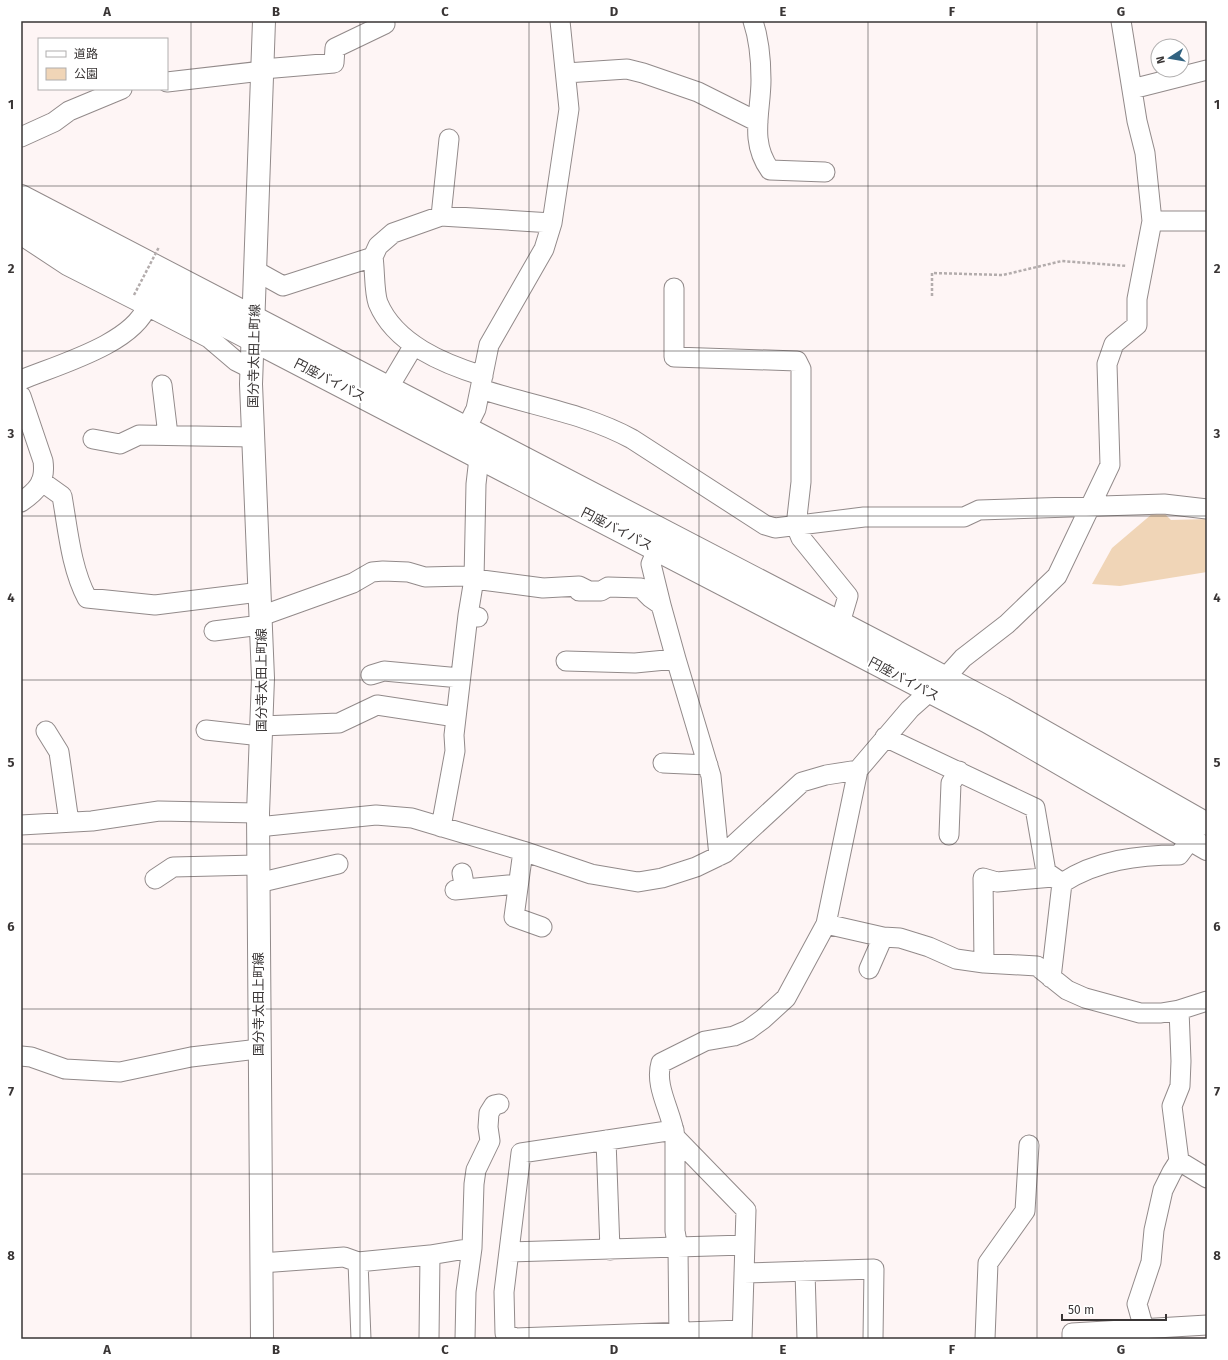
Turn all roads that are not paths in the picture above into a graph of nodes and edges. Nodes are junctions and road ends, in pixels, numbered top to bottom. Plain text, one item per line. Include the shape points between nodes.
1 (264, 21) edge
2 (560, 21) edge
3 (753, 21) edge
4 (1121, 21) edge
5 (385, 24) dead end
6 (262, 70) junction
7 (1207, 70) edge
8 (566, 74) junction
9 (168, 82) edge
10 (1132, 89) junction
11 (120, 90) edge
12 (758, 122) junction
13 (21, 137) edge
14 (449, 139) dead end
15 (825, 172) dead end
16 (21, 196) edge
17 (441, 216) junction
18 (21, 220) edge
19 (1152, 221) junction
20 (1207, 221) edge
21 (552, 224) junction
22 (21, 235) edge
23 (373, 257) junction
24 (256, 271) junction
25 (674, 288) dead end
26 (141, 300) junction
27 (254, 316) junction
28 (253, 340) junction
29 (414, 345) junction
30 (252, 369) junction
31 (21, 380) edge
32 (482, 382) junction
33 (162, 385) dead end
34 (389, 387) junction
35 (21, 396) edge
36 (467, 427) junction
37 (168, 435) junction
38 (254, 436) junction
39 (93, 439) dead end
40 (479, 458) junction
41 (41, 481) junction
42 (21, 502) edge
43 (1090, 506) junction
44 (1207, 508) edge
45 (796, 526) junction
46 (657, 550) junction
47 (474, 579) junction
48 (260, 592) junction
49 (662, 605) junction
50 (261, 621) junction
51 (840, 623) junction
52 (214, 631) dead end
53 (676, 659) junction
54 (566, 661) dead end
55 (371, 675) dead end
56 (460, 678) junction
57 (937, 685) junction
58 (456, 717) junction
59 (46, 730) dead end
60 (206, 730) dead end
61 (261, 731) junction
62 (885, 737) junction
63 (663, 763) dead end
64 (708, 765) junction
65 (858, 770) junction
66 (959, 771) junction
67 (258, 820) junction
68 (69, 822) junction
69 (1207, 824) edge
70 (21, 825) edge
71 (441, 827) junction
72 (949, 835) dead end
73 (1199, 844) edge
74 (523, 850) junction
75 (719, 856) junction
76 (338, 864) dead end
77 (258, 874) junction
78 (155, 879) dead end
79 (1057, 880) junction
80 (461, 884) dead end
81 (518, 884) junction
82 (826, 924) junction
83 (542, 927) dead end
84 (883, 937) junction
85 (984, 963) junction
86 (869, 969) dead end
87 (1051, 978) junction
88 (1207, 1001) edge
89 (1178, 1010) junction
90 (258, 1049) junction
91 (21, 1056) edge
92 (499, 1104) dead end
93 (674, 1133) junction
94 (606, 1140) junction
95 (1029, 1145) dead end
96 (1179, 1161) junction
97 (1207, 1178) edge
98 (745, 1245) junction
99 (472, 1248) junction
100 (678, 1248) junction
101 (610, 1250) junction
102 (509, 1252) junction
103 (430, 1255) junction
104 (358, 1262) junction
105 (261, 1263) junction
106 (805, 1271) junction
107 (744, 1273) junction
108 (1207, 1325) edge
109 (1144, 1334) edge
110 (742, 1335) edge
111 (679, 1336) edge
112 (262, 1339) edge
113 (361, 1339) edge
114 (429, 1339) edge
115 (465, 1339) edge
116 (807, 1339) edge
117 (873, 1339) edge
118 (985, 1339) edge
119 (1072, 1339) edge

1 - 6 main road, 国分寺太田上町線
2 - 8 street
3 - 12 street via 761,80
4 - 10 street
5 - 6 street via 335,48 334,63
6 - 9 street
6 - 24 main road, 国分寺太田上町線
7 - 10 street
8 - 12 street via 627,69 698,92
8 - 21 street via 570,109
10 - 19 street via 1145,154
11 - 13 street via 69,111 54,122
12 - 15 street via 756,131 764,161 770,170
14 - 17 street
16 - 27 main road, 円座バイパス
17 - 21 street
17 - 23 street via 384,238
18 - 28 main road, 円座バイパス
19 - 20 street
19 - 43 street via 1137,299 1137,325 1114,344 1107,364 1110,464
21 - 32 street via 544,249 489,345
22 - 26 street via 68,266
23 - 24 street via 283,286
23 - 29 street via 378,302 389,321
24 - 27 main road, 国分寺太田上町線
25 - 45 street via 674,358 797,361 801,369 801,482
26 - 30 street via 210,338 236,361
26 - 31 street via 144,316 126,334 110,344
27 - 28 main road, 国分寺太田上町線
27 - 34 main road, 円座バイパス
28 - 30 main road, 国分寺太田上町線
28 - 40 main road, 円座バイパス
29 - 32 street
29 - 34 street
30 - 38 main road, 国分寺太田上町線
32 - 36 street via 476,409
32 - 45 street via 512,400 577,415 615,430 765,525 775,528
33 - 37 street
34 - 36 main road, 円座バイパス
35 - 41 street via 43,461 45,470
36 - 51 main road, 円座バイパス
37 - 38 street
37 - 39 street via 139,435 120,444
38 - 48 main road, 国分寺太田上町線
40 - 46 main road, 円座バイパス
40 - 47 street
41 - 42 street via 36,492
41 - 48 street via 62,496 71,546 87,598 155,605
43 - 44 street via 1164,504
43 - 45 street via 979,510 964,517 864,517
43 - 57 street via 1057,576 1007,624 963,658
45 - 51 street via 801,538 848,596
46 - 49 street via 651,564
46 - 57 main road, 円座バイパス
47 - 49 street via 543,588 579,586 584,591 601,591 608,587 641,588
47 - 50 street via 465,576 425,577 408,572 383,570 372,572
47 - 56 street via 473,616
48 - 50 main road, 国分寺太田上町線
49 - 53 street
50 - 52 street
50 - 61 main road, 国分寺太田上町線
51 - 57 main road, 円座バイパス
53 - 54 street via 635,663
53 - 64 street
55 - 56 street via 384,671
56 - 58 street
57 - 62 street via 910,709
57 - 69 main road, 円座バイパス
57 - 73 main road, 円座バイパス via 988,722
58 - 61 street via 377,705 339,723
58 - 71 street via 455,751
59 - 68 street via 59,752
60 - 61 street
61 - 67 main road, 国分寺太田上町線
62 - 65 street
62 - 66 street
63 - 64 street
64 - 75 street
65 - 75 street via 802,782
65 - 82 street
66 - 72 street via 951,783
66 - 79 street via 1035,808 1046,872
67 - 68 street via 159,811
67 - 71 street via 376,815 412,818
67 - 77 main road, 国分寺太田上町線
68 - 70 street
71 - 74 street
73 - 79 street via 1179,855 1148,855 1119,859
74 - 75 street via 591,874 638,882 662,878
74 - 81 street
76 - 77 street
77 - 78 street via 173,867
77 - 90 main road, 国分寺太田上町線
79 - 85 street via 997,882 982,878
79 - 87 street
80 - 81 street
81 - 83 street via 514,917
82 - 84 street
82 - 93 street via 786,998 763,1019 748,1030 734,1036 705,1041 661,1063 658,1072
84 - 85 street via 900,938 956,958
84 - 86 street
85 - 87 street via 1037,966
87 - 89 street via 1067,990 1085,998 1140,1013
88 - 89 street
89 - 96 street via 1180,1086 1172,1106
90 - 91 street via 191,1057 120,1072 65,1069
90 - 105 main road, 国分寺太田上町線
92 - 99 street via 494,1105 489,1113 490,1141 476,1170
93 - 94 street
93 - 98 street via 746,1210
93 - 100 street via 675,1232
94 - 101 street
94 - 102 street via 522,1153
95 - 118 street via 1025,1211 988,1263
96 - 97 street
96 - 109 street via 1163,1190 1154,1230 1151,1262 1137,1304
98 - 100 street
98 - 107 street
99 - 103 street
99 - 115 street via 466,1292
100 - 101 street
100 - 111 street
101 - 102 street
102 - 111 street via 504,1292 505,1333 515,1338
103 - 104 street
103 - 114 street
104 - 105 street via 344,1257
104 - 113 street
105 - 112 main road, 国分寺太田上町線
106 - 107 street
106 - 116 street
106 - 117 street via 874,1269
107 - 110 street
108 - 109 street
109 - 119 street via 1072,1334
110 - 111 street

